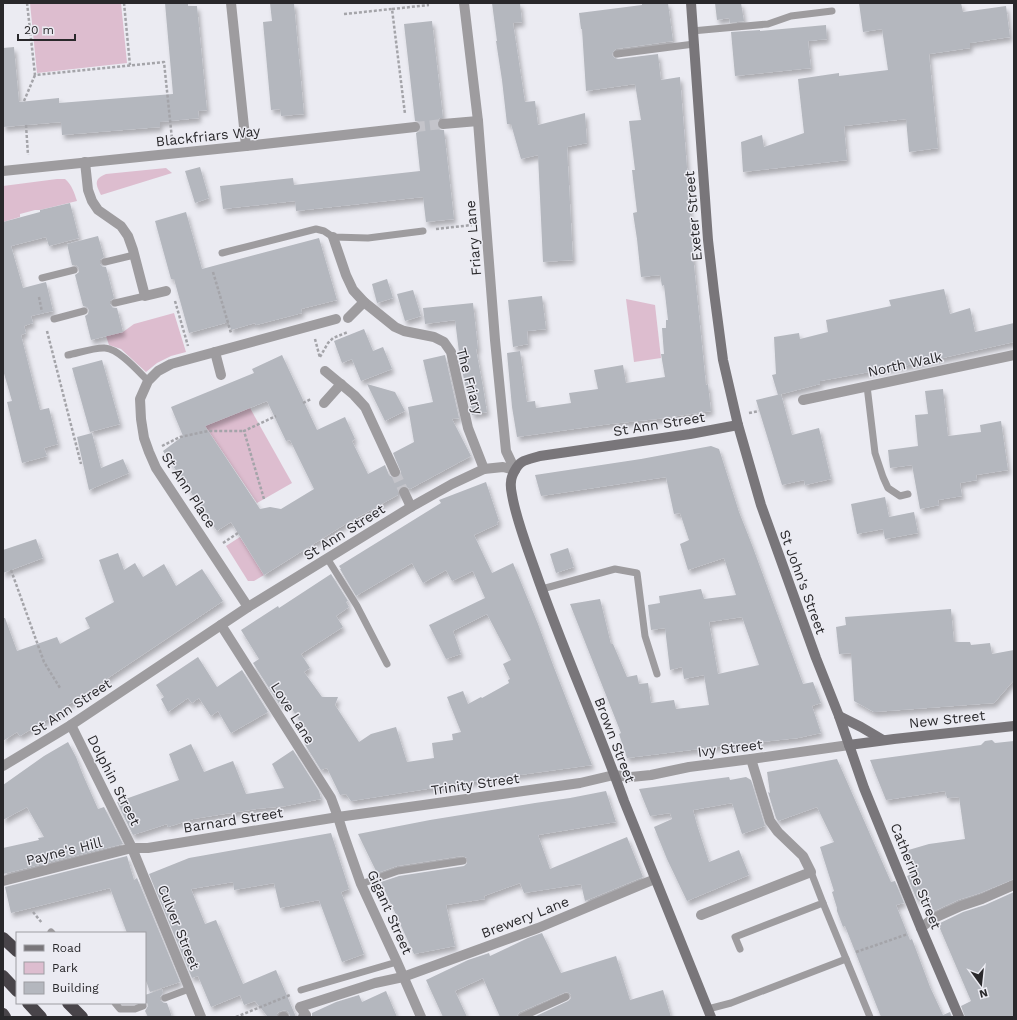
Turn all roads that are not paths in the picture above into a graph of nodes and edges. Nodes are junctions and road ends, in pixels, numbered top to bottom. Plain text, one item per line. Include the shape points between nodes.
1 (231, 3) edge
2 (464, 3) edge
3 (691, 3) edge
4 (832, 11) dead end
5 (692, 31) junction
6 (694, 44) junction
7 (617, 54) dead end
8 (478, 121) junction
9 (443, 124) tunnel mouth
10 (411, 128) tunnel mouth
11 (246, 146) junction
12 (85, 162) junction
13 (3, 171) edge
14 (423, 230) road end
15 (333, 238) junction
16 (222, 253) dead end
17 (134, 255) junction
18 (105, 262) dead end
19 (74, 270) dead end
20 (42, 278) dead end
21 (166, 291) road end
22 (145, 296) junction
23 (364, 302) junction
24 (116, 303) dead end
25 (84, 311) dead end
26 (348, 318) dead end
27 (54, 319) dead end
28 (336, 319) dead end
29 (215, 352) junction
30 (68, 355) dead end
31 (1014, 355) edge
32 (325, 371) road end
33 (222, 375) dead end
34 (148, 381) junction
35 (341, 384) junction
36 (867, 386) junction
37 (803, 400) dead end
38 (324, 403) dead end
39 (738, 425) junction
40 (484, 469) junction
41 (516, 470) junction
42 (395, 472) tunnel mouth
43 (404, 492) tunnel mouth
44 (908, 494) dead end
45 (411, 507) junction
46 (327, 558) junction
47 (542, 589) junction
48 (248, 607) junction
49 (221, 625) junction
50 (387, 664) dead end
51 (657, 674) dead end
52 (838, 716) junction
53 (71, 725) junction
54 (1014, 726) edge
55 (882, 740) junction
56 (849, 745) junction
57 (751, 760) junction
58 (3, 766) edge
59 (614, 775) junction
60 (338, 817) junction
61 (132, 848) junction
62 (463, 860) dead end
63 (810, 872) junction
64 (655, 879) junction
65 (3, 881) edge
66 (362, 884) junction
67 (1014, 885) edge
68 (823, 903) junction
69 (701, 915) dead end
70 (921, 928) junction
71 (3, 938) edge
72 (740, 949) dead end
73 (16, 950) edge
74 (846, 959) junction
75 (397, 962) junction
76 (3, 976) edge
77 (404, 977) junction
78 (189, 989) junction
79 (16, 990) edge
80 (301, 990) road end
81 (566, 997) dead end
82 (165, 998) dead end
83 (29, 1004) edge
84 (69, 1004) edge
85 (116, 1004) edge
86 (144, 1006) dead end
87 (709, 1013) edge
88 (3, 1014) edge
89 (5, 1017) edge
90 (41, 1017) edge
91 (82, 1017) edge
92 (201, 1017) edge
93 (303, 1017) edge
94 (421, 1017) edge
95 (522, 1017) edge
96 (870, 1017) edge
97 (959, 1017) edge

1 - 11 street
2 - 8 street, Friary Lane
3 - 5 street, Exeter Street
4 - 5 lane via 791,16 768,24
5 - 6 street, Exeter Street
6 - 7 lane
6 - 39 street, Exeter Street via 714,292 723,360
8 - 9 street
8 - 41 street, Friary Lane via 506,451
10 - 11 street, Blackfriars Way
11 - 12 street, Blackfriars Way
12 - 13 street, Blackfriars Way
12 - 17 street via 88,190 92,200 98,210 121,226 128,236
14 - 15 lane via 368,238
15 - 16 lane via 316,229
15 - 23 street, The Friary via 353,290
17 - 18 lane
17 - 22 street
19 - 20 lane
21 - 22 street
22 - 24 lane
23 - 26 street
23 - 40 street, The Friary via 395,327 444,342 451,352 468,428
25 - 27 lane
28 - 29 street, St Ann Place
29 - 33 street
29 - 34 street, St Ann Place via 171,364 158,371
30 - 34 lane via 106,348 117,352
31 - 36 street, North Walk
32 - 35 street
34 - 48 street, St Ann Place via 140,399 141,419 144,438 156,468
35 - 38 street
35 - 42 street via 365,407
36 - 37 street, North Walk
36 - 44 lane via 875,453 883,477 888,488 900,496
39 - 41 street, St Ann Street via 540,456 523,461
39 - 52 street, St John's Street via 784,572
40 - 41 street, St Ann Street via 503,467
40 - 45 street, St Ann Street
41 - 47 street, Brown Street via 510,481 516,512
43 - 45 street
45 - 46 street, St Ann Street
46 - 48 street, St Ann Street
46 - 50 lane via 357,606
47 - 51 lane via 615,568 637,573 645,636
47 - 59 street, Brown Street
48 - 49 street, St Ann Street
49 - 53 street, St Ann Street
49 - 60 street, Love Lane via 331,798
52 - 55 street
52 - 56 street, St John's Street
53 - 58 street, St Ann Street
53 - 61 street, Dolphin Street
54 - 55 street, New Street
55 - 56 street, New Street
56 - 57 street, Ivy Street
56 - 70 street, Catherine Street
57 - 59 street, Ivy Street via 689,767 652,775
57 - 63 street via 770,821 803,856
59 - 60 street, Trinity Street via 580,783
59 - 64 street, Brown Street
60 - 61 street, Barnard Street via 148,848
60 - 66 street, Gigant Street
61 - 65 street, Payne's Hill
61 - 78 street, Culver Street
62 - 66 lane via 398,871
63 - 68 lane
63 - 69 street
64 - 77 street, Brewery Lane via 538,928
64 - 87 street, Brown Street
66 - 75 street, Gigant Street
67 - 70 street via 932,919
68 - 72 lane via 735,937
68 - 74 lane
70 - 97 street, Catherine Street
71 - 73 highway
74 - 87 lane
74 - 96 lane
75 - 77 street, Gigant Street
75 - 80 lane
76 - 79 highway
77 - 93 street, Brewery Lane via 375,983 300,1007 306,1015
77 - 94 street, Gigant Street
78 - 82 lane
78 - 92 street, Culver Street
81 - 95 lane
83 - 90 highway
84 - 91 highway
85 - 86 lane via 120,1009
88 - 89 highway

